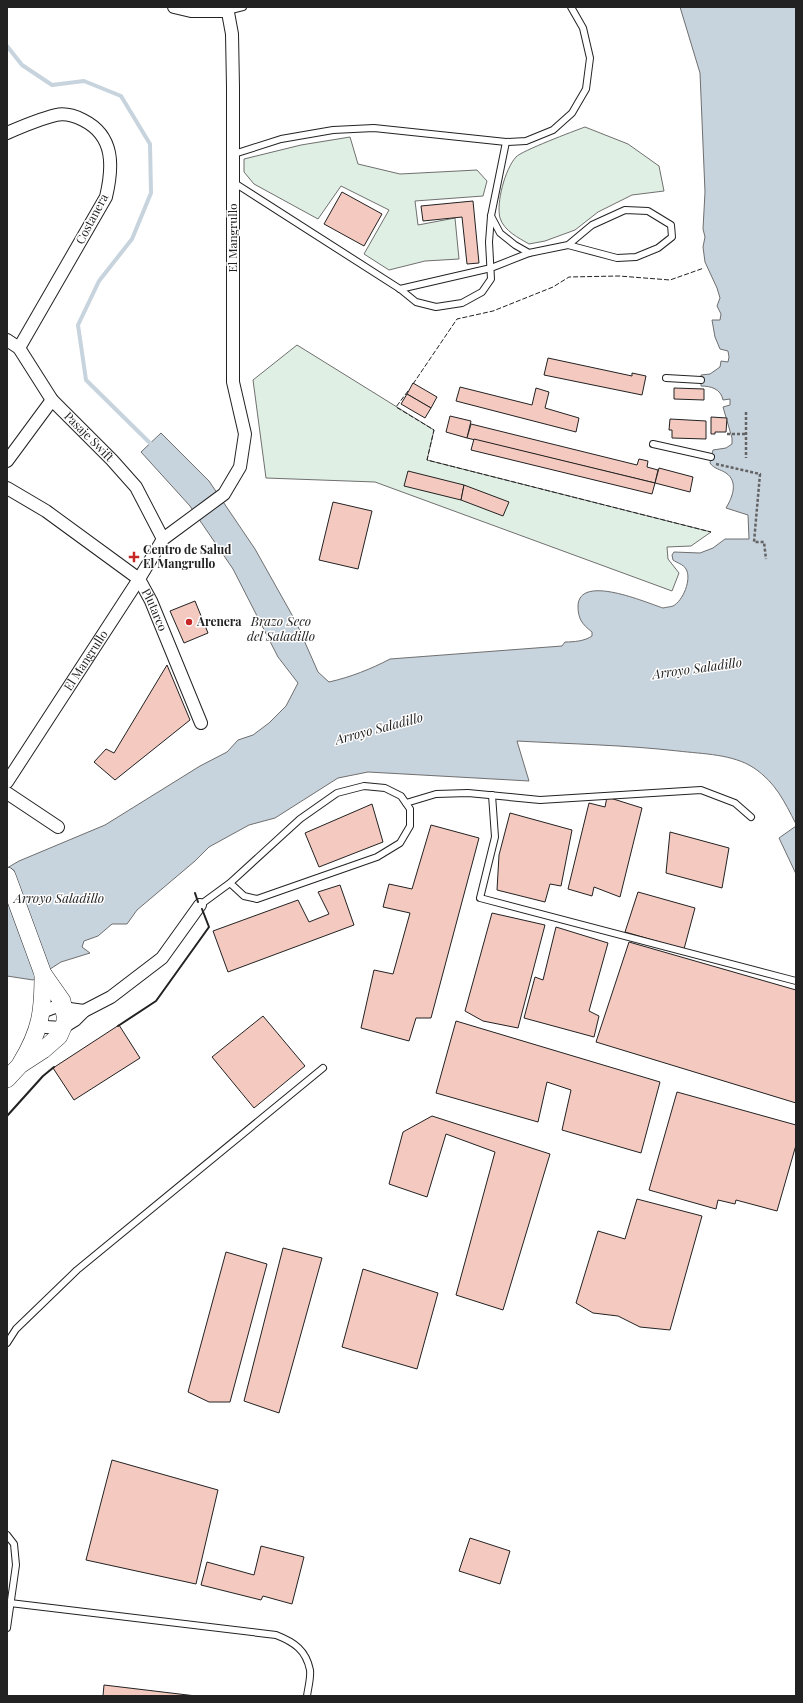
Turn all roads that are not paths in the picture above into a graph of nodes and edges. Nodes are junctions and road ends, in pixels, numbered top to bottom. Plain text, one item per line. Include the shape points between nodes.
1 (174, 7) edge
2 (243, 7) edge
3 (571, 7) edge
4 (227, 9) edge
5 (7, 133) edge
6 (506, 142) junction
7 (234, 154) junction
8 (233, 182) junction
9 (491, 216) junction
10 (568, 245) junction
11 (529, 254) junction
12 (491, 268) junction
13 (400, 289) junction
14 (7, 340) edge
15 (19, 348) junction
16 (666, 378) dead end
17 (701, 380) dead end
18 (52, 400) junction
19 (653, 444) dead end
20 (710, 460) road end
21 (7, 461) edge
22 (7, 488) edge
23 (163, 539) junction
24 (139, 579) junction
25 (201, 723) dead end
26 (8, 777) edge
27 (7, 793) edge
28 (492, 796) junction
29 (406, 803) junction
30 (751, 817) dead end
31 (58, 826) dead end
32 (7, 876) edge
33 (230, 884) junction
34 (200, 905) joint
35 (43, 974) junction
36 (796, 981) edge
37 (64, 1009) junction
38 (84, 1011) junction
39 (41, 1017) junction
40 (62, 1028) junction
41 (20, 1065) junction
42 (323, 1068) dead end
43 (7, 1079) edge
44 (7, 1343) edge
45 (7, 1535) edge
46 (10, 1603) junction
47 (7, 1628) edge
48 (307, 1696) edge

1 - 4 street via 191,11
2 - 4 lane
3 - 6 lane via 583,28 590,58 586,89 572,113 553,130 526,141
4 - 7 street, El Mangrullo via 232,34
5 - 15 street, Costanera via 58,114 75,116 93,125 104,137 111,156 106,197
6 - 7 lane via 374,128 333,130 281,139
6 - 9 lane
7 - 8 street, El Mangrullo
8 - 13 lane
8 - 23 street, El Mangrullo via 233,382 245,434 240,467 224,494
9 - 11 lane via 500,233
9 - 12 lane
10 - 10 lane via 617,258 636,257 658,248 672,237 671,224 648,211 625,210 592,225
10 - 11 lane
11 - 12 lane
12 - 13 lane
12 - 13 lane via 491,279 482,292 462,303 436,308 416,302
14 - 15 street, Pasaje Swift
15 - 18 street, Pasaje Swift
16 - 17 lane
18 - 21 street
18 - 23 street, Pasaje Swift via 136,487
19 - 20 lane
22 - 24 street, Plutarco via 46,511
23 - 24 street, El Mangrullo
24 - 25 street, Plutarco via 152,601
24 - 26 street, El Mangrullo
27 - 31 street
28 - 29 lane via 468,793 436,794
28 - 30 lane via 540,800 701,790 735,803
28 - 36 lane via 495,837 480,898
29 - 33 lane via 401,796 385,788 364,786 337,793 300,819
29 - 33 lane via 410,809 410,826 407,832 400,843 377,857 256,899 244,896
32 - 35 street
33 - 34 lane
34 - 38 street via 162,958 111,998
35 - 37 street via 62,1001
35 - 39 street
37 - 38 street
37 - 39 street via 54,1008
37 - 40 street via 66,1020
38 - 40 street
39 - 40 street via 46,1027
39 - 41 street via 30,1049
40 - 41 street via 59,1036
41 - 43 street
42 - 44 lane via 77,1270 16,1329
45 - 46 lane via 14,1544 16,1565
46 - 47 lane
46 - 48 lane via 276,1635 291,1641 302,1652 310,1671

